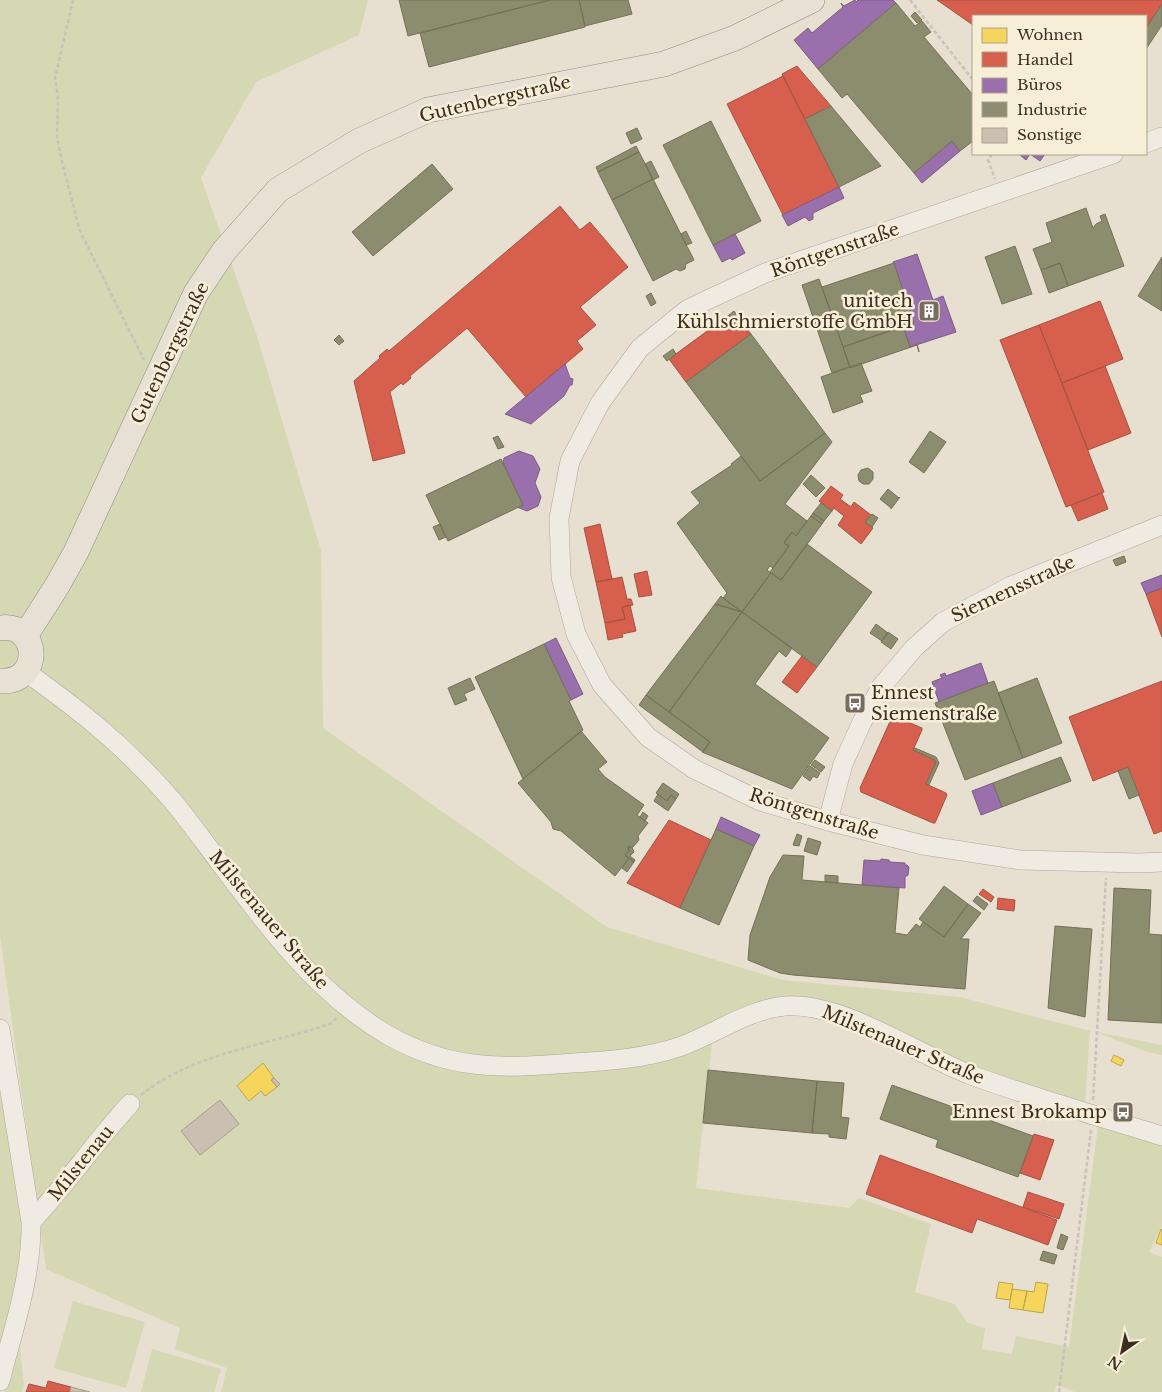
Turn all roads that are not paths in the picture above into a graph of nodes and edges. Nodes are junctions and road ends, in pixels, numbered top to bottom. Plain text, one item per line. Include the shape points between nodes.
1 (812, 0) edge
2 (1162, 137) edge
3 (1147, 142) edge
4 (1110, 155) edge
5 (1162, 525) edge
6 (0, 628) edge
7 (25, 636) junction
8 (26, 672) junction
9 (0, 681) edge
10 (828, 821) junction
11 (1162, 862) edge
12 (0, 1029) edge
13 (130, 1104) road end
14 (1162, 1136) edge
15 (31, 1222) junction
16 (0, 1381) edge

1 - 7 main road, Gutenbergstraße via 735,38 664,64 428,110 359,141 278,190 224,251 196,293 76,552
2 - 3 street
4 - 10 street, Röntgenstraße via 765,273 688,309 640,348 600,402 570,460 559,518 562,578 576,634 602,685 648,737 694,769 760,801
5 - 10 street, Siemensstraße via 1011,586 943,622 914,648 880,687 843,764
6 - 7 main road via 13,628
7 - 8 main road via 32,655
8 - 9 main road via 10,681
8 - 14 street, Milstenauer Straße via 93,722 140,765 173,801 243,894 313,977 387,1034 432,1056 480,1066 589,1063 677,1048 758,1012 788,1006 812,1008 834,1012 995,1084
10 - 11 street, Röntgenstraße via 922,845 1020,860
12 - 15 street, Milstenau
13 - 15 street, Milstenau
15 - 16 street, Milstenau via 24,1282

